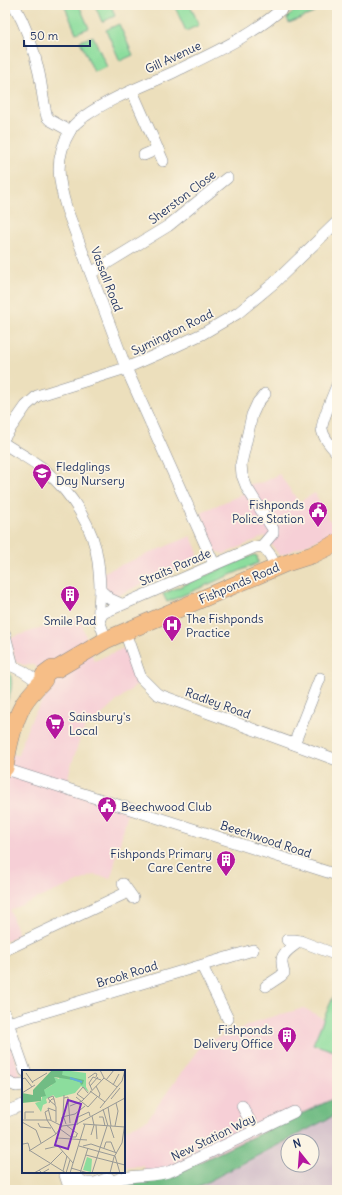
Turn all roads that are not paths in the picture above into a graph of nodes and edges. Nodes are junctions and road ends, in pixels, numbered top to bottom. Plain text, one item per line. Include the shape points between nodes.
1 (14, 5) edge
2 (286, 5) edge
3 (132, 91) junction
4 (70, 131) junction
5 (158, 149) junction
6 (144, 155) dead end
7 (163, 161) dead end
8 (227, 178) dead end
9 (337, 222) edge
10 (91, 273) junction
11 (126, 368) junction
12 (337, 385) edge
13 (265, 393) dead end
14 (5, 436) edge
15 (5, 444) edge
16 (337, 453) edge
17 (337, 543) edge
18 (262, 546) junction
19 (214, 564) junction
20 (276, 568) junction
21 (100, 590) junction
22 (121, 604) junction
23 (99, 620) junction
24 (125, 632) junction
25 (5, 635) edge
26 (106, 640) junction
27 (9, 665) edge
28 (320, 678) dead end
29 (42, 682) junction
30 (294, 744) junction
31 (337, 760) edge
32 (6, 761) edge
33 (337, 875) edge
34 (128, 891) dead end
35 (287, 940) dead end
36 (300, 941) junction
37 (5, 950) edge
38 (253, 950) dead end
39 (337, 955) edge
40 (202, 966) junction
41 (266, 986) dead end
42 (6, 1019) edge
43 (228, 1019) dead end
44 (25, 1070) edge
45 (5, 1081) edge
46 (22, 1085) edge
47 (22, 1105) edge
48 (242, 1106) dead end
49 (5, 1112) edge
50 (294, 1112) dead end
51 (255, 1131) junction
52 (64, 1173) edge
53 (72, 1173) edge
54 (140, 1175) junction
55 (89, 1185) edge
56 (71, 1190) edge
57 (100, 1190) edge

1 - 4 street via 34,52 47,117
2 - 3 street, Gill Avenue via 234,43
3 - 4 street, Gill Avenue via 98,106 74,124
3 - 5 street
4 - 10 street, Vassall Road via 60,151 58,170 61,191
5 - 6 street
5 - 7 street
8 - 10 street, Sherston Close via 168,226
9 - 11 street, Symington Road via 274,283 238,313 202,334
10 - 11 street, Vassall Road
11 - 14 street, Symington Road via 36,396
11 - 19 street, Vassall Road
12 - 16 street via 322,429
13 - 18 street via 252,415 241,464 247,488 273,529 273,533
15 - 21 street via 44,470 72,500 92,537 98,562
17 - 20 main road, Fishponds Road
18 - 19 street, Straits Parade
18 - 20 street via 269,552
19 - 22 street, Straits Parade
20 - 24 main road, Fishponds Road
21 - 22 street
21 - 23 street
22 - 23 street, Straits Parade via 103,613
23 - 26 street
24 - 26 main road, Fishponds Road
24 - 30 street, Radley Road via 141,678 157,694
25 - 27 street
26 - 29 main road, Fishponds Road via 57,669 52,668 44,675
27 - 29 street
28 - 30 street
29 - 32 main road, Fishponds Road via 22,706
30 - 31 street, Radley Road
32 - 33 street, Beechwood Road
34 - 37 street
35 - 36 street
36 - 39 street
36 - 41 street via 282,957 282,976
38 - 40 street, Brook Road
40 - 42 street, Brook Road
40 - 43 street
42 - 44 street
45 - 46 street via 16,1086
47 - 49 street
48 - 51 street
50 - 51 street, New Station Way
51 - 54 street, New Station Way via 171,1171
52 - 56 street
53 - 55 street
54 - 55 street, New Station Way via 120,1175
54 - 57 street, New Station Way via 116,1179
55 - 56 street, New Station Way via 77,1184

